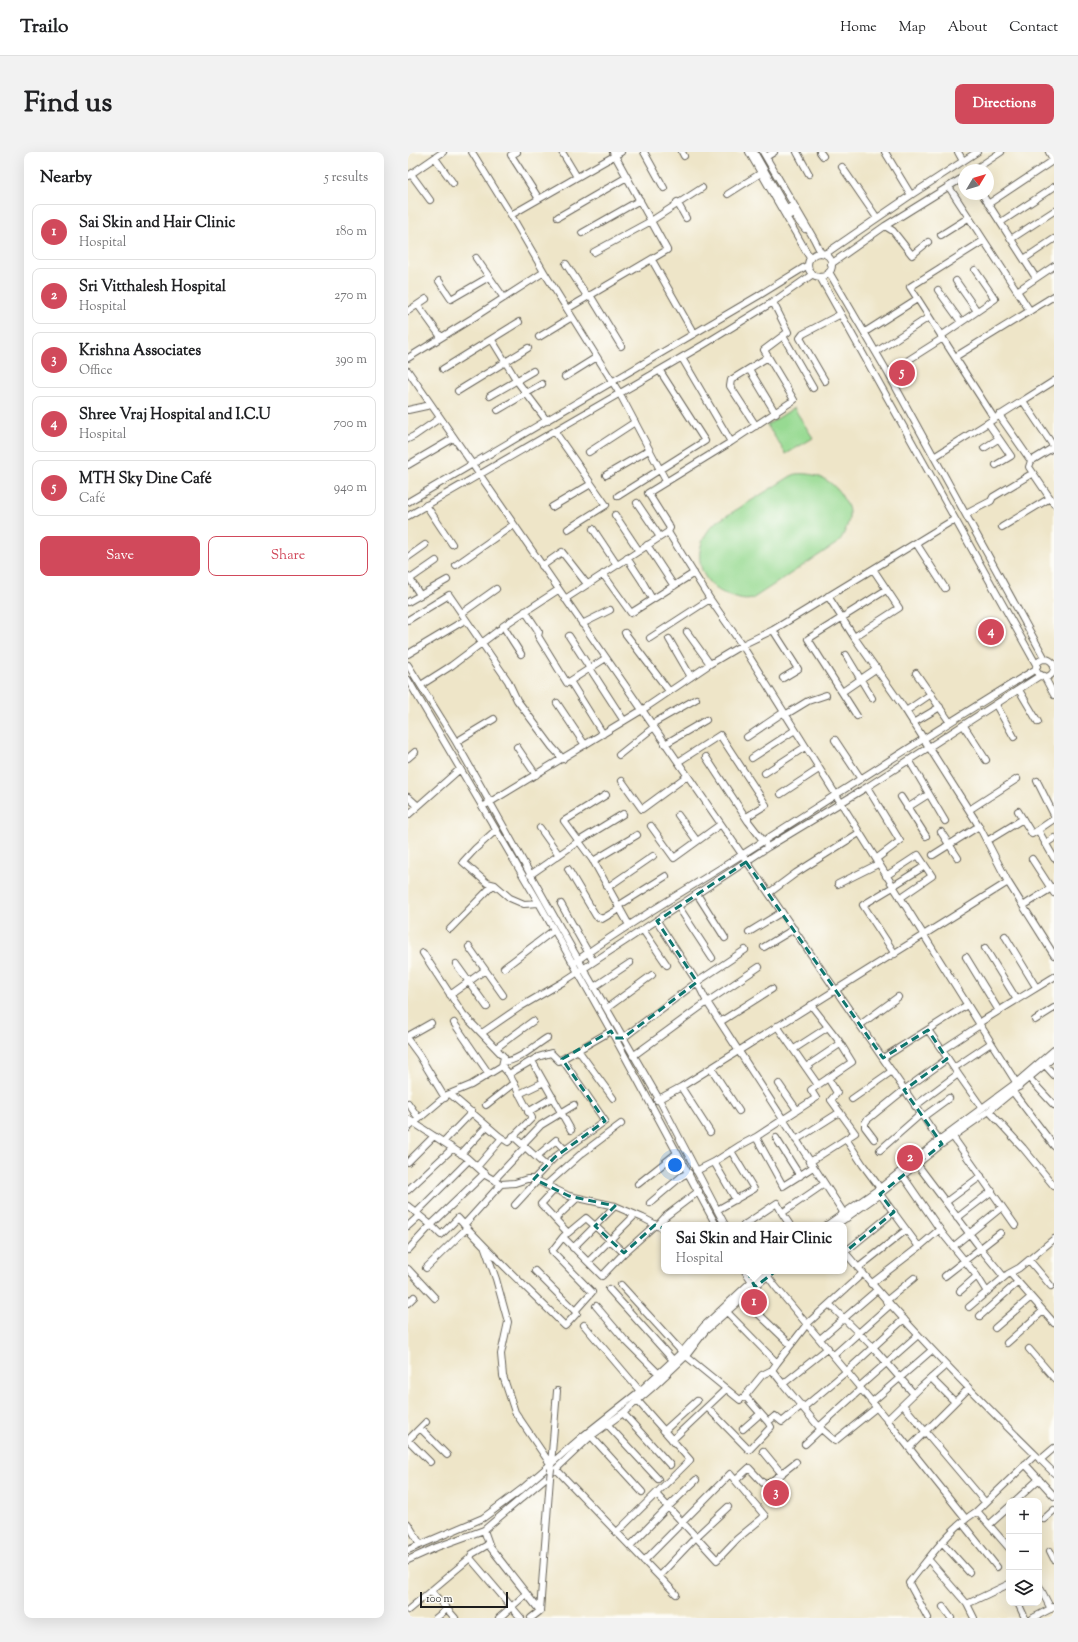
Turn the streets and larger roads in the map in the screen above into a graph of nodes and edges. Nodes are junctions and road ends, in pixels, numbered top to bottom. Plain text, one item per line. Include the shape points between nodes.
1 (441, 152) edge
2 (472, 152) edge
3 (516, 152) edge
4 (562, 152) edge
5 (621, 152) edge
6 (644, 152) edge
7 (749, 152) edge
8 (754, 152) edge
9 (758, 152) edge
10 (774, 152) edge
11 (797, 152) edge
12 (885, 152) edge
13 (958, 152) edge
14 (977, 152) edge
15 (1001, 152) edge
16 (1049, 152) edge
17 (614, 154) edge
18 (765, 155) edge
19 (434, 158) junction
20 (1054, 160) edge
21 (963, 161) junction
22 (983, 164) edge
23 (842, 167) dead end
24 (761, 173) junction
25 (809, 174) dead end
26 (409, 175) edge
27 (577, 177) junction
28 (627, 177) junction
29 (958, 181) edge
30 (453, 183) dead end
31 (1054, 186) edge
32 (949, 187) junction
33 (664, 188) dead end
34 (702, 188) dead end
35 (728, 194) dead end
36 (911, 195) junction
37 (539, 199) junction
38 (430, 200) dead end
39 (640, 200) junction
40 (986, 200) edge
41 (677, 202) junction
42 (988, 204) junction
43 (788, 207) junction
44 (1054, 211) edge
45 (511, 215) junction
46 (558, 217) dead end
47 (686, 218) dead end
48 (878, 218) junction
49 (968, 218) junction
50 (650, 221) junction
51 (1001, 222) junction
52 (886, 226) junction
53 (582, 233) dead end
54 (941, 235) dead end
55 (814, 239) junction
56 (1011, 239) junction
57 (1054, 239) edge
58 (983, 241) junction
59 (928, 242) dead end
60 (803, 245) junction
61 (594, 252) dead end
62 (823, 254) junction
63 (476, 258) dead end
64 (810, 258) junction
65 (1024, 259) junction
66 (652, 260) junction
67 (566, 264) dead end
68 (831, 264) junction
69 (808, 265) junction
70 (1054, 266) edge
71 (975, 270) dead end
72 (544, 272) junction
73 (829, 272) junction
74 (813, 274) junction
75 (489, 277) junction
76 (820, 277) junction
77 (1036, 278) junction
78 (439, 281) dead end
79 (956, 281) dead end
80 (938, 290) dead end
81 (1017, 291) junction
82 (589, 296) junction
83 (1053, 297) edge
84 (504, 298) junction
85 (426, 299) dead end
86 (918, 299) junction
87 (773, 302) junction
88 (418, 304) junction
89 (567, 309) junction
90 (408, 311) edge
91 (977, 311) junction
92 (1030, 311) junction
93 (841, 314) junction
94 (572, 317) junction
95 (929, 317) junction
96 (519, 322) dead end
97 (961, 322) junction
98 (865, 332) junction
99 (694, 334) junction
100 (783, 336) junction
101 (441, 337) junction
102 (539, 337) dead end
103 (942, 337) junction
104 (492, 340) junction
105 (621, 346) dead end
106 (528, 348) dead end
107 (876, 352) junction
108 (597, 357) junction
109 (768, 357) junction
110 (955, 357) junction
111 (408, 358) edge
112 (682, 358) junction
113 (505, 361) junction
114 (749, 369) junction
115 (443, 370) dead end
116 (408, 371) edge
117 (533, 371) dead end
118 (660, 371) junction
119 (888, 373) junction
120 (565, 377) dead end
121 (517, 381) junction
122 (825, 381) dead end
123 (1054, 381) edge
124 (612, 382) junction
125 (542, 384) dead end
126 (813, 388) dead end
127 (458, 391) dead end
128 (526, 393) junction
129 (620, 394) junction
130 (490, 396) dead end
131 (1023, 401) junction
132 (431, 405) junction
133 (408, 410) edge
134 (498, 410) dead end
135 (776, 414) junction
136 (996, 417) junction
137 (440, 418) junction
138 (546, 421) junction
139 (635, 422) junction
140 (988, 423) junction
141 (756, 426) junction
142 (555, 432) junction
143 (454, 438) junction
144 (408, 439) edge
145 (998, 439) junction
146 (731, 442) junction
147 (1054, 447) edge
148 (984, 448) dead end
149 (649, 450) junction
150 (589, 452) dead end
151 (934, 457) junction
152 (1031, 461) junction
153 (472, 464) junction
154 (408, 465) edge
155 (996, 465) dead end
156 (660, 469) junction
157 (1033, 473) junction
158 (606, 475) dead end
159 (480, 476) junction
160 (666, 481) junction
161 (591, 484) junction
162 (618, 496) dead end
163 (1050, 498) junction
164 (408, 502) edge
165 (637, 502) dead end
166 (1054, 504) edge
167 (426, 505) junction
168 (552, 507) dead end
169 (966, 514) junction
170 (615, 515) dead end
171 (408, 516) edge
172 (955, 519) junction
173 (513, 525) junction
174 (1002, 527) dead end
175 (568, 529) dead end
176 (593, 529) dead end
177 (668, 532) junction
178 (660, 537) junction
179 (916, 543) junction
180 (452, 544) dead end
181 (425, 545) dead end
182 (647, 545) junction
183 (639, 551) junction
184 (408, 557) edge
185 (627, 558) junction
186 (436, 561) dead end
187 (456, 565) dead end
188 (617, 565) junction
189 (542, 566) junction
190 (872, 569) junction
191 (694, 573) junction
192 (603, 574) junction
193 (409, 578) edge
194 (447, 580) dead end
195 (587, 584) junction
196 (674, 586) junction
197 (945, 588) dead end
198 (496, 589) dead end
199 (558, 590) junction
200 (886, 590) junction
201 (420, 595) junction
202 (828, 596) junction
203 (565, 599) junction
204 (652, 599) junction
205 (710, 599) junction
206 (408, 602) edge
207 (610, 610) dead end
208 (525, 611) junction
209 (462, 613) junction
210 (842, 618) junction
211 (408, 620) edge
212 (466, 620) junction
213 (582, 624) junction
214 (499, 630) dead end
215 (773, 630) junction
216 (687, 632) dead end
217 (625, 633) dead end
218 (569, 636) dead end
219 (854, 637) junction
220 (650, 638) dead end
221 (669, 639) dead end
222 (482, 643) junction
223 (742, 645) junction
224 (408, 654) edge
225 (521, 654) dead end
226 (846, 655) dead end
227 (606, 658) junction
228 (1050, 659) edge
229 (710, 664) junction
230 (408, 665) edge
231 (1037, 667) junction
232 (876, 668) junction
233 (589, 669) junction
234 (1054, 672) edge
235 (916, 673) dead end
236 (1043, 676) junction
237 (690, 677) junction
238 (783, 678) dead end
239 (408, 680) edge
240 (860, 680) junction
241 (570, 681) junction
242 (421, 685) junction
243 (410, 689) edge
244 (1019, 690) junction
245 (668, 691) junction
246 (842, 692) junction
247 (930, 694) junction
248 (826, 695) dead end
249 (1054, 695) edge
250 (872, 698) dead end
251 (696, 700) dead end
252 (557, 703) dead end
253 (996, 704) junction
254 (940, 707) junction
255 (642, 710) junction
256 (906, 710) junction
257 (784, 714) junction
258 (857, 716) dead end
259 (494, 719) dead end
260 (706, 720) dead end
261 (624, 721) junction
262 (950, 721) junction
263 (1038, 722) dead end
264 (913, 723) junction
265 (653, 725) junction
266 (964, 726) junction
267 (795, 730) junction
268 (603, 734) junction
269 (747, 737) dead end
270 (1014, 737) dead end
271 (923, 738) junction
272 (835, 740) dead end
273 (456, 742) junction
274 (665, 744) junction
275 (585, 745) junction
276 (517, 747) dead end
277 (805, 747) junction
278 (928, 747) junction
279 (415, 752) dead end
280 (619, 755) dead end
281 (706, 757) dead end
282 (408, 758) edge
283 (752, 758) dead end
284 (563, 759) junction
285 (909, 760) junction
286 (986, 760) dead end
287 (678, 762) junction
288 (460, 769) junction
289 (819, 769) junction
290 (765, 773) dead end
291 (536, 775) junction
292 (687, 776) junction
293 (861, 779) junction
294 (1017, 779) dead end
295 (1037, 780) dead end
296 (622, 781) dead end
297 (867, 787) junction
298 (781, 794) dead end
299 (929, 794) junction
300 (606, 795) dead end
301 (836, 795) junction
302 (408, 797) edge
303 (900, 797) dead end
304 (490, 803) junction
305 (840, 803) junction
306 (418, 806) junction
307 (482, 807) junction
308 (907, 808) junction
309 (969, 810) junction
310 (1018, 811) dead end
311 (623, 814) dead end
312 (678, 814) dead end
313 (408, 815) edge
314 (1054, 815) edge
315 (1023, 819) junction
316 (1054, 819) edge
317 (748, 820) junction
318 (946, 821) dead end
319 (721, 824) junction
320 (651, 826) dead end
321 (980, 826) junction
322 (540, 828) dead end
323 (496, 830) junction
324 (1038, 830) junction
325 (941, 832) dead end
326 (859, 833) junction
327 (637, 836) dead end
328 (926, 836) dead end
329 (1054, 838) edge
330 (579, 841) junction
331 (697, 841) junction
332 (763, 841) junction
333 (987, 841) junction
334 (950, 844) junction
335 (1045, 844) junction
336 (768, 847) junction
337 (559, 855) junction
338 (742, 855) junction
339 (932, 855) dead end
340 (653, 856) dead end
341 (958, 858) dead end
342 (1054, 858) edge
343 (1032, 859) dead end
344 (593, 861) junction
345 (746, 862) junction
346 (877, 862) junction
347 (925, 866) junction
348 (568, 869) dead end
349 (530, 875) junction
350 (666, 876) dead end
351 (886, 876) junction
352 (1008, 882) junction
353 (838, 884) dead end
354 (493, 885) junction
355 (608, 887) junction
356 (893, 887) junction
357 (1053, 889) edge
358 (769, 893) junction
359 (697, 894) junction
360 (900, 898) junction
361 (539, 903) junction
362 (561, 904) dead end
363 (678, 906) junction
364 (1023, 906) junction
365 (619, 908) junction
366 (782, 912) junction
367 (657, 921) junction
368 (629, 925) junction
369 (450, 929) dead end
370 (794, 929) junction
371 (554, 930) junction
372 (643, 930) junction
373 (749, 932) dead end
374 (924, 936) junction
375 (1005, 936) dead end
376 (725, 938) dead end
377 (469, 947) dead end
378 (764, 948) dead end
379 (985, 948) dead end
380 (745, 950) dead end
381 (588, 952) junction
382 (423, 953) dead end
383 (895, 954) junction
384 (1054, 955) edge
385 (712, 958) dead end
386 (966, 958) dead end
387 (578, 959) junction
388 (593, 961) junction
389 (630, 963) dead end
390 (456, 964) dead end
391 (572, 964) junction
392 (667, 965) dead end
393 (759, 967) dead end
394 (504, 968) dead end
395 (583, 968) junction
396 (485, 970) junction
397 (577, 972) junction
398 (652, 975) dead end
399 (1054, 977) edge
400 (469, 981) junction
401 (697, 982) junction
402 (594, 987) junction
403 (1036, 988) junction
404 (772, 989) dead end
405 (835, 990) junction
406 (450, 995) junction
407 (503, 995) dead end
408 (898, 997) dead end
409 (1017, 1000) junction
410 (707, 1002) junction
411 (811, 1005) junction
412 (967, 1005) junction
413 (487, 1007) dead end
414 (607, 1008) junction
415 (1054, 1008) edge
416 (999, 1011) junction
417 (534, 1020) dead end
418 (1035, 1020) dead end
419 (720, 1022) junction
420 (431, 1023) dead end
421 (454, 1023) dead end
422 (979, 1024) junction
423 (860, 1025) junction
424 (777, 1026) junction
425 (828, 1027) junction
426 (928, 1030) junction
427 (611, 1031) junction
428 (482, 1033) junction
429 (408, 1036) edge
430 (547, 1038) dead end
431 (615, 1038) junction
432 (623, 1038) junction
433 (408, 1040) edge
434 (991, 1043) junction
435 (840, 1044) junction
436 (496, 1048) junction
437 (794, 1049) junction
438 (578, 1050) junction
439 (942, 1050) junction
440 (1054, 1050) edge
441 (738, 1051) junction
442 (634, 1056) junction
443 (1054, 1057) edge
444 (882, 1058) junction
445 (562, 1059) junction
446 (947, 1059) junction
447 (532, 1061) junction
448 (503, 1064) junction
449 (1044, 1065) junction
450 (806, 1067) junction
451 (712, 1068) junction
452 (954, 1068) junction
453 (892, 1071) junction
454 (489, 1074) junction
455 (509, 1074) junction
456 (958, 1074) junction
457 (1054, 1075) edge
458 (828, 1078) junction
459 (1030, 1078) junction
460 (544, 1082) junction
461 (514, 1083) junction
462 (779, 1084) dead end
463 (818, 1085) junction
464 (680, 1087) junction
465 (1016, 1087) junction
466 (904, 1090) junction
467 (519, 1094) junction
468 (447, 1096) junction
469 (553, 1097) junction
470 (613, 1098) dead end
471 (950, 1098) dead end
472 (659, 1099) junction
473 (852, 1099) dead end
474 (650, 1103) junction
475 (408, 1104) edge
476 (486, 1105) dead end
477 (574, 1105) dead end
478 (1054, 1105) edge
479 (915, 1106) junction
480 (982, 1108) junction
481 (797, 1110) junction
482 (739, 1111) dead end
483 (989, 1111) junction
484 (472, 1112) junction
485 (528, 1112) junction
486 (561, 1112) junction
487 (840, 1112) junction
488 (922, 1116) junction
489 (413, 1120) edge
490 (782, 1120) junction
491 (620, 1124) dead end
492 (487, 1126) junction
493 (408, 1128) edge
494 (571, 1130) dead end
495 (710, 1132) dead end
496 (434, 1136) junction
497 (513, 1136) junction
498 (953, 1137) junction
499 (502, 1138) junction
500 (756, 1138) junction
501 (776, 1138) dead end
502 (846, 1139) junction
503 (874, 1139) dead end
504 (796, 1140) junction
505 (443, 1142) junction
506 (941, 1142) junction
507 (524, 1146) junction
508 (1054, 1146) edge
509 (453, 1148) junction
510 (565, 1150) junction
511 (880, 1150) dead end
512 (732, 1152) junction
513 (677, 1153) junction
514 (461, 1154) junction
515 (536, 1157) junction
516 (469, 1160) junction
517 (408, 1162) edge
518 (714, 1162) junction
519 (917, 1164) junction
520 (812, 1165) junction
521 (546, 1166) junction
522 (477, 1167) junction
523 (696, 1171) junction
524 (485, 1173) junction
525 (689, 1173) junction
526 (800, 1176) junction
527 (903, 1176) junction
528 (981, 1176) junction
529 (494, 1180) junction
530 (536, 1180) junction
531 (501, 1184) junction
532 (638, 1184) dead end
533 (824, 1184) junction
534 (546, 1185) junction
535 (1054, 1186) edge
536 (555, 1189) junction
537 (408, 1190) edge
538 (699, 1191) junction
539 (880, 1191) junction
540 (992, 1191) junction
541 (576, 1198) junction
542 (736, 1200) junction
543 (946, 1202) junction
544 (650, 1203) dead end
545 (515, 1205) dead end
546 (408, 1206) edge
547 (615, 1206) junction
548 (1002, 1207) junction
549 (717, 1210) junction
550 (894, 1212) junction
551 (782, 1213) junction
552 (417, 1214) junction
553 (635, 1215) junction
554 (845, 1216) junction
555 (958, 1218) junction
556 (555, 1219) junction
557 (714, 1222) edge
558 (723, 1222) edge
559 (748, 1222) edge
560 (786, 1222) edge
561 (834, 1222) edge
562 (839, 1222) edge
563 (431, 1225) junction
564 (1015, 1225) dead end
565 (408, 1226) edge
566 (466, 1226) junction
567 (595, 1226) junction
568 (656, 1226) junction
569 (661, 1228) edge
570 (940, 1229) junction
571 (906, 1230) junction
572 (568, 1233) junction
573 (969, 1233) junction
574 (1000, 1233) dead end
575 (563, 1237) junction
576 (610, 1240) junction
577 (1054, 1240) edge
578 (954, 1246) junction
579 (484, 1247) junction
580 (919, 1247) junction
581 (573, 1248) junction
582 (847, 1249) edge
583 (981, 1249) junction
584 (408, 1250) edge
585 (624, 1253) junction
586 (847, 1255) edge
587 (966, 1260) junction
588 (1029, 1260) junction
589 (588, 1262) junction
590 (426, 1268) dead end
591 (408, 1270) edge
592 (860, 1270) junction
593 (535, 1271) dead end
594 (747, 1274) edge
595 (765, 1274) edge
596 (767, 1274) edge
597 (1007, 1275) junction
598 (945, 1276) dead end
599 (977, 1276) junction
600 (914, 1278) dead end
601 (1018, 1282) junction
602 (753, 1284) junction
603 (871, 1284) junction
604 (621, 1285) dead end
605 (1051, 1286) dead end
606 (609, 1289) dead end
607 (877, 1290) junction
608 (960, 1291) dead end
609 (987, 1292) junction
610 (414, 1297) dead end
611 (1031, 1297) junction
612 (435, 1298) dead end
613 (742, 1298) junction
614 (408, 1303) edge
615 (888, 1303) junction
616 (829, 1304) junction
617 (596, 1306) dead end
618 (969, 1307) dead end
619 (575, 1311) junction
620 (726, 1311) junction
621 (1043, 1311) junction
622 (980, 1316) dead end
623 (844, 1318) junction
624 (904, 1319) junction
625 (1054, 1323) edge
626 (807, 1324) junction
627 (584, 1325) dead end
628 (995, 1328) dead end
629 (859, 1333) junction
630 (918, 1335) junction
631 (820, 1339) junction
632 (1007, 1343) dead end
633 (791, 1345) junction
634 (873, 1347) junction
635 (828, 1348) junction
636 (1029, 1349) dead end
637 (932, 1350) junction
638 (684, 1354) junction
639 (834, 1355) junction
640 (674, 1360) junction
641 (777, 1363) junction
642 (886, 1363) junction
643 (946, 1365) junction
644 (772, 1370) junction
645 (847, 1371) junction
646 (658, 1373) junction
647 (899, 1378) junction
648 (931, 1378) junction
649 (1054, 1378) edge
650 (784, 1384) junction
651 (860, 1388) junction
652 (969, 1388) junction
653 (726, 1389) junction
654 (557, 1391) dead end
655 (640, 1391) junction
656 (914, 1394) junction
657 (745, 1396) junction
658 (637, 1400) junction
659 (697, 1401) dead end
660 (872, 1402) junction
661 (955, 1402) junction
662 (903, 1404) junction
663 (802, 1406) junction
664 (707, 1407) junction
665 (876, 1407) junction
666 (622, 1413) junction
667 (760, 1414) junction
668 (887, 1420) junction
669 (426, 1422) dead end
670 (768, 1422) junction
671 (607, 1424) junction
672 (420, 1428) junction
673 (820, 1428) junction
674 (743, 1429) dead end
675 (664, 1431) junction
676 (926, 1431) junction
677 (591, 1436) junction
678 (408, 1440) edge
679 (672, 1440) junction
680 (805, 1444) dead end
681 (909, 1448) junction
682 (1054, 1448) edge
683 (763, 1451) dead end
684 (447, 1455) dead end
685 (1035, 1455) junction
686 (1040, 1460) junction
687 (430, 1462) dead end
688 (796, 1462) dead end
689 (1025, 1464) junction
690 (670, 1465) dead end
691 (553, 1468) junction
692 (1054, 1473) edge
693 (782, 1474) junction
694 (1039, 1479) junction
695 (658, 1480) dead end
696 (696, 1480) dead end
697 (736, 1480) junction
698 (642, 1492) dead end
699 (656, 1494) junction
700 (1054, 1496) edge
701 (1018, 1498) edge
702 (985, 1502) junction
703 (668, 1507) junction
704 (728, 1507) dead end
705 (1006, 1510) edge
706 (1054, 1510) edge
707 (977, 1511) junction
708 (1044, 1519) dead end
709 (964, 1521) junction
710 (682, 1522) junction
711 (408, 1524) edge
712 (989, 1525) junction
713 (484, 1530) junction
714 (616, 1533) junction
715 (696, 1537) junction
716 (942, 1542) junction
717 (420, 1544) junction
718 (490, 1544) junction
719 (1006, 1545) edge
720 (630, 1546) junction
721 (408, 1550) edge
722 (1050, 1551) dead end
723 (470, 1558) junction
724 (928, 1559) junction
725 (1054, 1559) edge
726 (408, 1560) edge
727 (644, 1561) junction
728 (998, 1567) dead end
729 (969, 1572) dead end
730 (659, 1576) junction
731 (1006, 1585) edge
732 (431, 1591) junction
733 (1042, 1591) edge
734 (526, 1594) junction
735 (676, 1594) dead end
736 (968, 1604) junction
737 (1019, 1606) edge
738 (512, 1607) junction
739 (944, 1607) dead end
740 (1052, 1608) edge
741 (447, 1609) junction
742 (408, 1610) edge
743 (540, 1611) junction
744 (436, 1618) edge
745 (455, 1618) edge
746 (499, 1618) edge
747 (521, 1618) edge
748 (532, 1618) edge
749 (928, 1618) edge
750 (951, 1618) edge
751 (974, 1618) edge
752 (1025, 1618) edge
753 (1033, 1618) edge

1 - 19 street
2 - 45 street
3 - 37 street via 511,155
4 - 27 street
5 - 17 street
6 - 33 street
7 - 24 street
8 - 43 street
9 - 43 street
10 - 18 street
11 - 25 street
12 - 36 street
13 - 21 street
14 - 21 street
15 - 22 street
16 - 20 street
17 - 27 street
17 - 28 street
18 - 55 street
19 - 26 street
19 - 30 street
20 - 42 street
21 - 36 street
23 - 48 street
24 - 35 street
24 - 60 street
26 - 38 street
27 - 37 street
28 - 39 street
28 - 46 street
29 - 32 street
31 - 51 street
32 - 49 street
32 - 52 street
34 - 41 street
36 - 48 street
37 - 45 street
39 - 50 street
39 - 53 street
40 - 42 street
41 - 47 street
41 - 50 street
42 - 51 street
43 - 55 street
43 - 60 street
44 - 56 street
45 - 72 street
48 - 62 street
49 - 54 street
49 - 58 street
50 - 61 street
50 - 66 street via 667,250
51 - 56 street
52 - 59 street via 912,255
52 - 68 street
55 - 62 street
56 - 65 street
57 - 65 street
58 - 81 street
58 - 86 street via 910,287
60 - 64 street
62 - 64 street via 817,253
62 - 68 street via 828,257
63 - 75 street
64 - 69 street
65 - 77 street
66 - 82 street
66 - 99 street
67 - 82 street
68 - 73 street
69 - 74 street
69 - 99 street
70 - 77 street
71 - 91 street via 995,299
72 - 84 street
72 - 89 street
73 - 76 street
73 - 98 street
74 - 76 street
74 - 87 street
75 - 78 street via 451,299
75 - 84 street
76 - 93 street
77 - 81 street
79 - 91 street
80 - 97 street
81 - 92 street
82 - 89 street
82 - 105 street
83 - 92 street
84 - 101 street
85 - 88 street
86 - 95 street
86 - 98 street
87 - 100 street via 788,332
87 - 112 street
88 - 90 street
88 - 101 street
89 - 94 street
91 - 97 street
92 - 110 street
93 - 122 street via 800,338
93 - 172 street
94 - 102 street
94 - 108 street
95 - 103 street
95 - 107 street
96 - 104 street
97 - 103 street
98 - 107 street
99 - 124 street
100 - 109 street via 764,350
100 - 126 street
101 - 111 street
103 - 110 street
103 - 119 street
104 - 113 street
104 - 115 street
106 - 113 street
107 - 119 street
108 - 120 street
108 - 124 street
109 - 114 street
109 - 135 street via 794,400
110 - 136 street
112 - 118 street
112 - 146 street
113 - 121 street
113 - 127 street
114 - 135 street
114 - 141 street via 731,380 730,386
116 - 132 street
117 - 121 street
118 - 129 street
118 - 156 street via 705,441
119 - 151 street
121 - 128 street
121 - 130 street
123 - 131 street
124 - 129 street
124 - 138 street
125 - 128 street
128 - 134 street
128 - 138 street
129 - 139 street
129 - 142 street
131 - 136 street
131 - 147 street
132 - 133 street
132 - 137 street
135 - 141 street
136 - 140 street
136 - 152 street
137 - 143 street
137 - 144 street
138 - 153 street
139 - 149 street
139 - 150 street
140 - 145 street
140 - 151 street
141 - 146 street
142 - 159 street
142 - 161 street
143 - 153 street
143 - 154 street
145 - 148 street
145 - 155 street via 1011,456
146 - 160 street
147 - 152 street
149 - 156 street
149 - 158 street
151 - 169 street
152 - 157 street via 1029,467
153 - 159 street
153 - 164 street
156 - 160 street
156 - 162 street
157 - 163 street
157 - 169 street
159 - 167 street
159 - 173 street
160 - 177 street via 648,493 670,528
161 - 168 street
161 - 175 street via 606,505
163 - 166 street
163 - 174 street
165 - 178 street
167 - 171 street
167 - 180 street
169 - 228 street
170 - 183 street
172 - 179 street
172 - 231 street
173 - 187 street
173 - 189 street
176 - 188 street
177 - 178 street
177 - 191 street
178 - 182 street
179 - 190 street
179 - 197 street
181 - 184 street
182 - 183 street
182 - 196 street
183 - 185 street
185 - 188 street
185 - 204 street
186 - 193 street
188 - 192 street
189 - 195 street via 562,552
189 - 199 street
190 - 200 street
190 - 202 street
191 - 196 street
191 - 205 street
192 - 195 street
192 - 204 street via 630,613
193 - 201 street
194 - 201 street
195 - 203 street
196 - 204 street
198 - 209 street
199 - 203 street
199 - 208 street
200 - 210 street
200 - 219 street via 899,608
201 - 206 street
202 - 210 street
202 - 215 street
203 - 213 street
205 - 220 street
205 - 223 street
207 - 213 street
208 - 225 street via 503,626
208 - 241 street via 567,683
209 - 211 street via 449,595
209 - 212 street
210 - 219 street
210 - 246 street via 808,640
212 - 222 street
212 - 224 street
213 - 227 street
214 - 222 street
215 - 223 street
215 - 238 street via 798,669
216 - 229 street
217 - 245 street
218 - 233 street
219 - 232 street
221 - 237 street
222 - 242 street
222 - 284 street via 508,681 517,700
223 - 229 street
223 - 257 street
226 - 240 street
227 - 233 street
227 - 255 street
228 - 231 street via 1040,661
228 - 234 street via 1054,665
229 - 237 street
230 - 242 street
231 - 236 street
231 - 262 street
232 - 240 street
232 - 256 street
233 - 241 street
233 - 261 street
234 - 236 street
235 - 247 street
236 - 244 street
236 - 249 street
237 - 245 street
239 - 243 street
240 - 246 street
240 - 250 street
241 - 268 street
242 - 273 street
243 - 288 street
244 - 253 street
244 - 263 street
245 - 255 street
246 - 258 street
247 - 254 street
247 - 256 street
248 - 257 street
251 - 265 street
252 - 275 street
253 - 266 street
253 - 270 street
254 - 262 street
254 - 264 street
255 - 261 street
255 - 265 street
256 - 264 street
257 - 267 street
257 - 269 street
259 - 273 street
260 - 274 street
261 - 268 street
262 - 271 street
264 - 271 street
265 - 274 street
265 - 280 street
266 - 278 street
266 - 286 street
267 - 277 street
267 - 283 street
268 - 275 street
271 - 278 street
271 - 293 street
272 - 293 street
273 - 304 street
274 - 287 street
275 - 284 street
276 - 291 street
277 - 289 street
277 - 290 street
278 - 285 street
278 - 309 street
279 - 282 street
281 - 317 street
284 - 291 street
285 - 297 street
285 - 299 street
287 - 292 street
287 - 317 street via 720,736 766,805 748,816
288 - 306 street
288 - 307 street
289 - 298 street
289 - 301 street
291 - 304 street
292 - 296 street via 642,809
292 - 319 street
293 - 301 street
294 - 309 street
295 - 314 street
297 - 305 street
297 - 346 street via 900,841
299 - 308 street
299 - 318 street
300 - 330 street via 564,821
301 - 305 street
301 - 332 street
302 - 306 street
303 - 308 street
304 - 307 street
304 - 349 street
305 - 326 street
305 - 336 street
306 - 313 street
307 - 323 street
308 - 328 street
309 - 321 street
310 - 315 street
311 - 330 street
312 - 331 street
315 - 324 street via 1032,834
315 - 333 street
316 - 324 street
317 - 332 street
319 - 331 street
319 - 338 street
320 - 331 street via 674,858
321 - 333 street
321 - 334 street
322 - 337 street
323 - 354 street via 463,862 487,883
323 - 361 street
324 - 335 street
325 - 334 street
326 - 346 street
326 - 358 street
327 - 344 street
329 - 335 street
330 - 337 street
330 - 344 street
332 - 336 street
332 - 338 street
333 - 352 street
334 - 339 street
334 - 341 street
335 - 342 street
336 - 345 street
337 - 349 street
338 - 345 street
338 - 368 street
340 - 355 street
343 - 357 street
344 - 355 street
345 - 358 street
345 - 359 street
346 - 351 street
346 - 353 street
347 - 351 street via 918,855
347 - 356 street
347 - 360 street via 932,876
348 - 365 street via 596,916 602,919
349 - 387 street
350 - 365 street
351 - 356 street
352 - 364 street
352 - 374 street
354 - 361 street via 510,898 524,904
354 - 369 street
355 - 365 street
356 - 360 street
356 - 383 street via 863,905
357 - 364 street
358 - 366 street
359 - 363 street
359 - 376 street
360 - 374 street
361 - 371 street
362 - 381 street
363 - 367 street
363 - 385 street
364 - 384 street
365 - 368 street
366 - 370 street
366 - 373 street
367 - 372 street
367 - 401 street
368 - 381 street
370 - 378 street
370 - 405 street
371 - 391 street
371 - 394 street
372 - 388 street
372 - 392 street
374 - 383 street
374 - 412 street
375 - 403 street
377 - 396 street
379 - 409 street
380 - 401 street
381 - 387 street
381 - 388 street
382 - 406 street
383 - 405 street
386 - 416 street
387 - 391 street
387 - 395 street
388 - 395 street
389 - 402 street
390 - 400 street
391 - 397 street
393 - 410 street
395 - 397 street
395 - 402 street
396 - 400 street
396 - 407 street
397 - 427 street
397 - 428 street
398 - 414 street
399 - 403 street
400 - 406 street
400 - 413 street
401 - 410 street
401 - 432 street
402 - 414 street
403 - 409 street
404 - 419 street
405 - 411 street
405 - 423 street
406 - 428 street
408 - 423 street
409 - 416 street
410 - 419 street
410 - 442 street
411 - 424 street
411 - 425 street
412 - 422 street
412 - 426 street
414 - 432 street
415 - 418 street
416 - 422 street
417 - 436 street
419 - 441 street
420 - 429 street
421 - 454 street
422 - 434 street
422 - 439 street
423 - 444 street
424 - 437 street
424 - 441 street
425 - 435 street
425 - 437 street
426 - 439 street
426 - 444 street
427 - 431 street
427 - 438 street
428 - 436 street
430 - 448 street
431 - 432 street
431 - 474 street
432 - 442 street
433 - 468 street
434 - 452 street
434 - 465 street
435 - 450 street
435 - 458 street via 852,1062
436 - 448 street via 504,1057
437 - 450 street
438 - 445 street
438 - 470 street
439 - 446 street
440 - 465 street
441 - 451 street
441 - 490 street
442 - 472 street
443 - 449 street
444 - 453 street
445 - 447 street via 559,1061 552,1053
445 - 510 street via 605,1120
446 - 452 street
446 - 466 street
447 - 455 street
447 - 460 street
448 - 454 street
448 - 455 street
449 - 457 street
449 - 459 street
450 - 463 street
451 - 464 street
451 - 482 street
452 - 456 street
453 - 466 street
453 - 473 street
454 - 468 street
455 - 461 street
456 - 479 street
456 - 480 street
458 - 463 street
458 - 487 street via 837,1093 831,1100
459 - 465 street
459 - 478 street
460 - 467 street
460 - 469 street
461 - 467 street
461 - 476 street
462 - 481 street
463 - 481 street via 810,1090 816,1098
464 - 472 street
464 - 495 street
465 - 480 street
465 - 483 street
465 - 508 street
466 - 479 street
466 - 503 street via 865,1123
467 - 485 street
468 - 484 street
468 - 489 street
469 - 485 street
469 - 486 street
471 - 488 street
472 - 474 street
472 - 523 street
474 - 513 street
475 - 489 street
477 - 486 street
479 - 488 street
480 - 506 street
481 - 490 street
483 - 498 street
483 - 535 street
484 - 492 street
484 - 505 street
485 - 497 street via 532,1118
486 - 494 street
486 - 507 street via 541,1126
487 - 502 street via 855,1133
487 - 504 street
488 - 506 street
488 - 511 street
489 - 493 street
489 - 496 street
490 - 500 street
490 - 504 street
491 - 534 street
492 - 499 street
492 - 514 street
496 - 505 street
496 - 517 street
497 - 499 street via 508,1142
497 - 507 street
498 - 506 street
498 - 528 street
499 - 522 street
500 - 512 street
500 - 526 street via 783,1186
501 - 526 street
502 - 520 street
502 - 539 street
504 - 520 street
505 - 509 street
506 - 519 street
506 - 539 street
507 - 515 street
507 - 529 street
509 - 514 street
509 - 537 street
510 - 515 street via 556,1140
510 - 521 street
512 - 518 street
512 - 542 street via 754,1189
513 - 525 street
513 - 532 street
514 - 516 street
515 - 521 street
516 - 522 street
516 - 552 street
518 - 523 street
518 - 542 street
519 - 527 street
519 - 543 street
520 - 526 street
520 - 533 street
521 - 530 street
522 - 524 street
523 - 549 street
524 - 529 street
524 - 563 street
525 - 538 street
525 - 544 street
527 - 539 street
527 - 570 street
528 - 540 street
528 - 543 street
529 - 531 street
530 - 531 street via 527,1179
530 - 534 street
530 - 545 street
531 - 566 street
533 - 551 street
533 - 554 street
534 - 536 street
536 - 541 street
536 - 556 street via 541,1204
538 - 557 street
538 - 568 street
539 - 550 street
539 - 554 street
540 - 548 street
540 - 555 street
541 - 547 street
541 - 556 street
542 - 549 street
543 - 555 street
546 - 552 street
547 - 553 street
547 - 567 street
548 - 564 street
548 - 573 street
549 - 558 street
550 - 571 street
550 - 582 street
551 - 559 street via 777,1203
551 - 560 street
552 - 563 street
552 - 565 street
553 - 568 street
553 - 576 street
554 - 561 street
554 - 562 street
555 - 573 street
556 - 572 street
563 - 566 street via 441,1235 458,1218
563 - 584 street
566 - 579 street
566 - 590 street
567 - 572 street via 586,1218
567 - 576 street
567 - 581 street
568 - 569 street
568 - 585 street
570 - 578 street
570 - 580 street
571 - 580 street
571 - 592 street
572 - 575 street
573 - 578 street
573 - 583 street
574 - 583 street
575 - 581 street
575 - 619 street via 552,1251 592,1292
576 - 585 street
576 - 589 street
577 - 588 street
578 - 587 street
579 - 619 street via 565,1326 577,1313
579 - 691 street via 508,1322 502,1354 503,1376 515,1412
580 - 603 street
581 - 589 street
583 - 587 street
583 - 597 street
585 - 589 street via 602,1276
586 - 592 street
587 - 598 street
587 - 599 street
588 - 597 street
588 - 605 street
591 - 612 street
592 - 603 street
592 - 616 street
593 - 619 street
594 - 602 street
595 - 602 street
596 - 626 street
597 - 601 street
597 - 609 street
599 - 608 street
599 - 609 street
600 - 615 street
601 - 611 street
601 - 622 street
602 - 613 street
602 - 638 street via 702,1328
603 - 607 street
604 - 638 street
606 - 640 street
607 - 615 street
607 - 623 street
609 - 618 street
610 - 614 street
611 - 621 street
611 - 628 street
613 - 620 street
613 - 633 street
615 - 624 street
615 - 629 street
616 - 623 street
616 - 626 street
617 - 646 street
620 - 638 street
620 - 641 street
621 - 625 street
621 - 632 street
623 - 629 street
623 - 631 street
624 - 630 street
624 - 634 street
626 - 631 street
626 - 633 street
627 - 655 street
629 - 634 street
629 - 639 street
630 - 637 street
630 - 642 street
631 - 635 street
633 - 641 street
634 - 642 street
634 - 645 street
635 - 639 street
635 - 650 street
636 - 649 street
637 - 643 street
637 - 647 street
638 - 640 street
638 - 653 street
638 - 658 street
639 - 645 street
640 - 646 street
641 - 644 street
642 - 647 street
642 - 651 street
643 - 648 street
643 - 652 street
644 - 650 street
644 - 657 street via 762,1375
645 - 651 street
645 - 663 street
646 - 655 street
647 - 656 street
647 - 660 street
648 - 656 street
648 - 661 street
650 - 663 street
651 - 660 street
651 - 673 street
652 - 661 street
652 - 685 street
653 - 657 street via 740,1400
653 - 664 street
654 - 691 street
655 - 691 street via 583,1436
656 - 662 street
657 - 667 street
658 - 666 street
658 - 675 street
659 - 675 street
660 - 665 street
661 - 676 street
662 - 668 street
662 - 676 street
663 - 670 street via 782,1422 775,1416
663 - 673 street
664 - 670 street via 748,1450 771,1427
664 - 679 street
665 - 668 street
665 - 673 street via 835,1442
666 - 671 street
666 - 690 street
667 - 670 street
667 - 674 street
668 - 681 street
669 - 672 street
671 - 677 street
671 - 695 street
672 - 678 street
672 - 684 street
673 - 680 street
675 - 679 street
676 - 681 street
676 - 702 street
677 - 691 street
677 - 698 street
678 - 687 street
679 - 699 street via 690,1460
681 - 709 street
682 - 686 street
683 - 693 street
685 - 686 street
685 - 689 street
686 - 692 street
688 - 693 street
689 - 694 street
689 - 702 street
691 - 713 street
691 - 714 street
691 - 717 street via 483,1518
691 - 743 street, bridge via 550,1478
693 - 697 street via 765,1485 749,1468
694 - 700 street
694 - 701 street
696 - 703 street
697 - 710 street via 729,1474
697 - 715 street via 765,1516 717,1560
699 - 703 street
699 - 714 street
702 - 707 street
703 - 710 street
703 - 720 street
704 - 715 street
705 - 712 street
706 - 708 street
707 - 709 street
707 - 712 street
709 - 716 street
709 - 728 street
710 - 715 street
710 - 727 street
711 - 717 street
712 - 719 street
713 - 718 street
713 - 726 street
714 - 720 street
715 - 730 street
716 - 724 street
716 - 729 street
717 - 721 street
718 - 723 street via 472,1554
718 - 734 street
720 - 727 street
722 - 725 street
723 - 732 street
723 - 738 street
724 - 736 street
724 - 749 street via 909,1583
727 - 730 street
730 - 735 street
731 - 736 street
732 - 741 street
732 - 742 street
733 - 740 street
734 - 738 street
734 - 743 street
736 - 751 street
737 - 752 street
738 - 746 street
738 - 747 street
739 - 750 street
740 - 753 street
741 - 744 street
741 - 745 street
743 - 748 street

